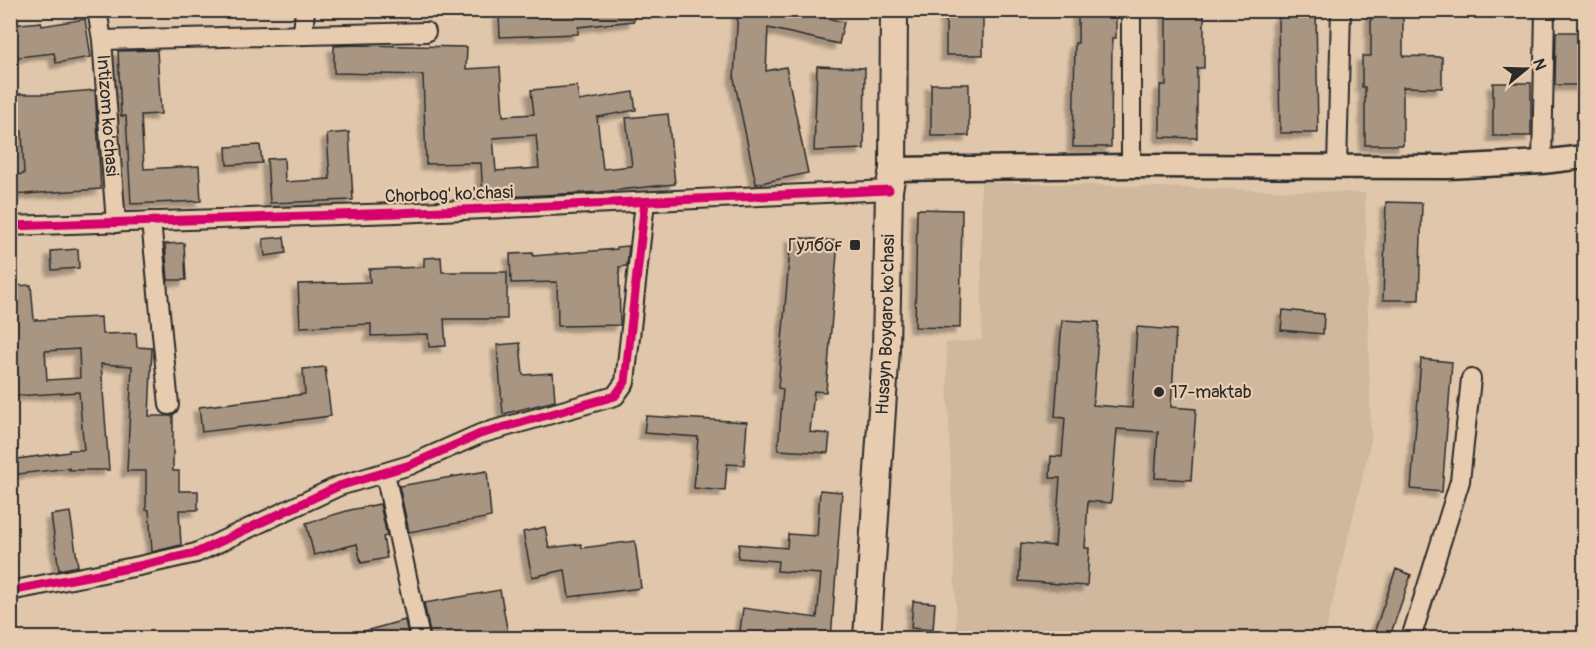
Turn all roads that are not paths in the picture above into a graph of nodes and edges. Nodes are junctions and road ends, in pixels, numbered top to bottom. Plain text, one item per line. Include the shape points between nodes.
1 (97, 10) edge
2 (305, 10) edge
3 (894, 10) edge
4 (1131, 10) edge
5 (1341, 10) edge
6 (1545, 10) edge
7 (426, 32) dead end
8 (303, 34) junction
9 (102, 40) junction
10 (1584, 157) edge
11 (1542, 162) junction
12 (1131, 165) junction
13 (1337, 167) junction
14 (891, 180) junction
15 (645, 202) junction
16 (151, 221) junction
17 (116, 223) junction
18 (10, 226) edge
19 (1472, 379) dead end
20 (169, 405) dead end
21 (385, 473) junction
22 (10, 591) edge
23 (420, 639) edge
24 (867, 639) edge
25 (1411, 639) edge

1 - 9 street, Intizom ko'chasi
2 - 8 street
3 - 14 main road, Husayn Boyqaro ko'chasi
4 - 12 street
5 - 13 street
6 - 11 street
7 - 8 street
8 - 9 street
9 - 17 street, Intizom ko'chasi
10 - 11 street
11 - 13 street
12 - 13 street
12 - 14 street
14 - 15 street, Сhorbog' ko'chasi
14 - 24 main road, Husayn Boyqaro ko'chasi via 886,349
15 - 16 street, Сhorbog' ko'chasi
15 - 21 street via 625,382 615,396 480,434
16 - 17 street, Сhorbog' ko'chasi
16 - 20 street
17 - 18 street, Сhorbog' ko'chasi
19 - 25 street via 1460,481
21 - 22 street via 339,486 196,552
21 - 23 street

